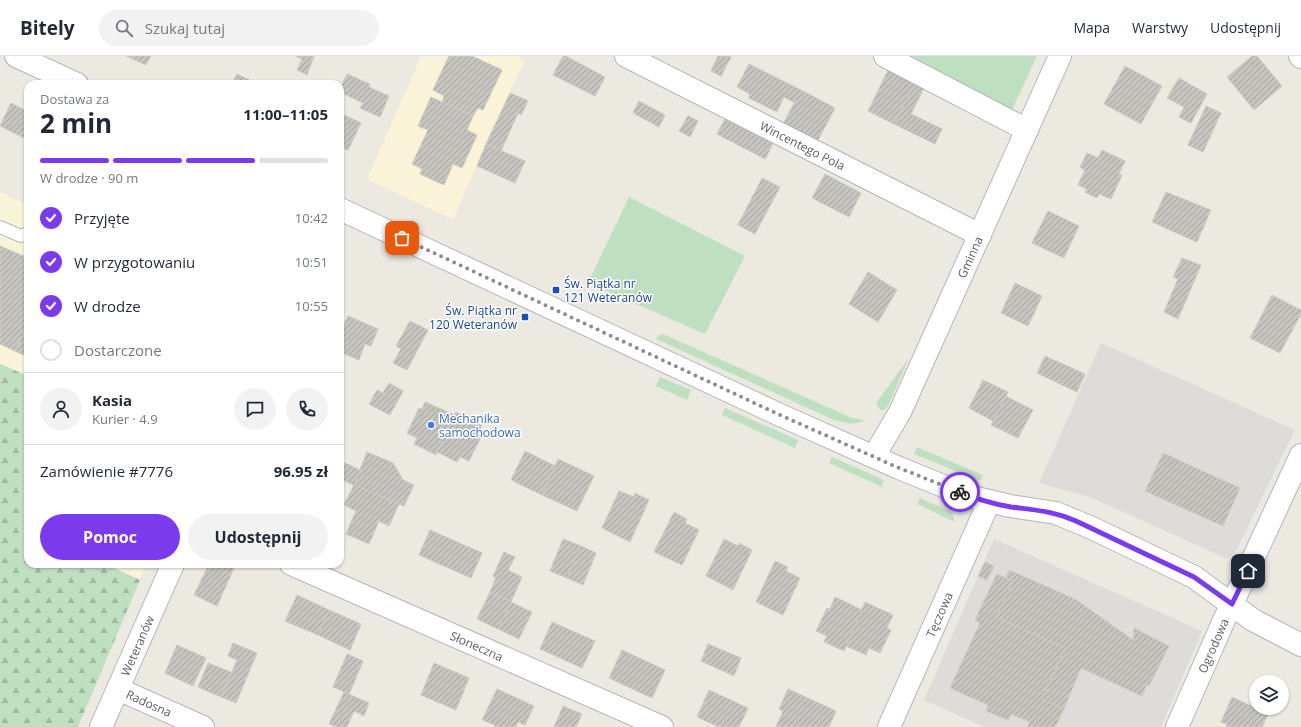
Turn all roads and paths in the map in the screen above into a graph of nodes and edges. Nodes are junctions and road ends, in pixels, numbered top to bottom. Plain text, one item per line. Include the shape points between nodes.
1 (16, 56) edge
2 (626, 56) edge
3 (885, 56) edge
4 (1060, 56) edge
5 (68, 80) edge
6 (1027, 130) junction
7 (344, 211) edge
8 (0, 226) edge
9 (24, 235) edge
10 (980, 235) junction
11 (1301, 455) edge
12 (874, 456) junction
13 (989, 502) junction
14 (171, 568) edge
15 (300, 568) edge
16 (1232, 604) junction
17 (1301, 645) edge
18 (118, 689) junction
19 (102, 727) edge
20 (202, 727) edge
21 (662, 727) edge
22 (889, 727) edge
23 (1177, 727) edge

1 - 5 street
2 - 10 street, Wincentego Pola
3 - 6 street
4 - 6 street, Gminna
6 - 10 street, Gminna
7 - 12 street via 780,415
8 - 9 lane via 21,236
10 - 12 street, Gminna via 900,412
11 - 16 street, Ogrodowa
12 - 13 street
13 - 16 street via 1056,513 1076,521 1194,577
13 - 22 street, Tęczowa
14 - 18 street, Weteranów
15 - 21 street, Słoneczna
16 - 17 street via 1263,626
16 - 23 street, Ogrodowa
18 - 19 street, Weteranów
18 - 20 street, Radosna

